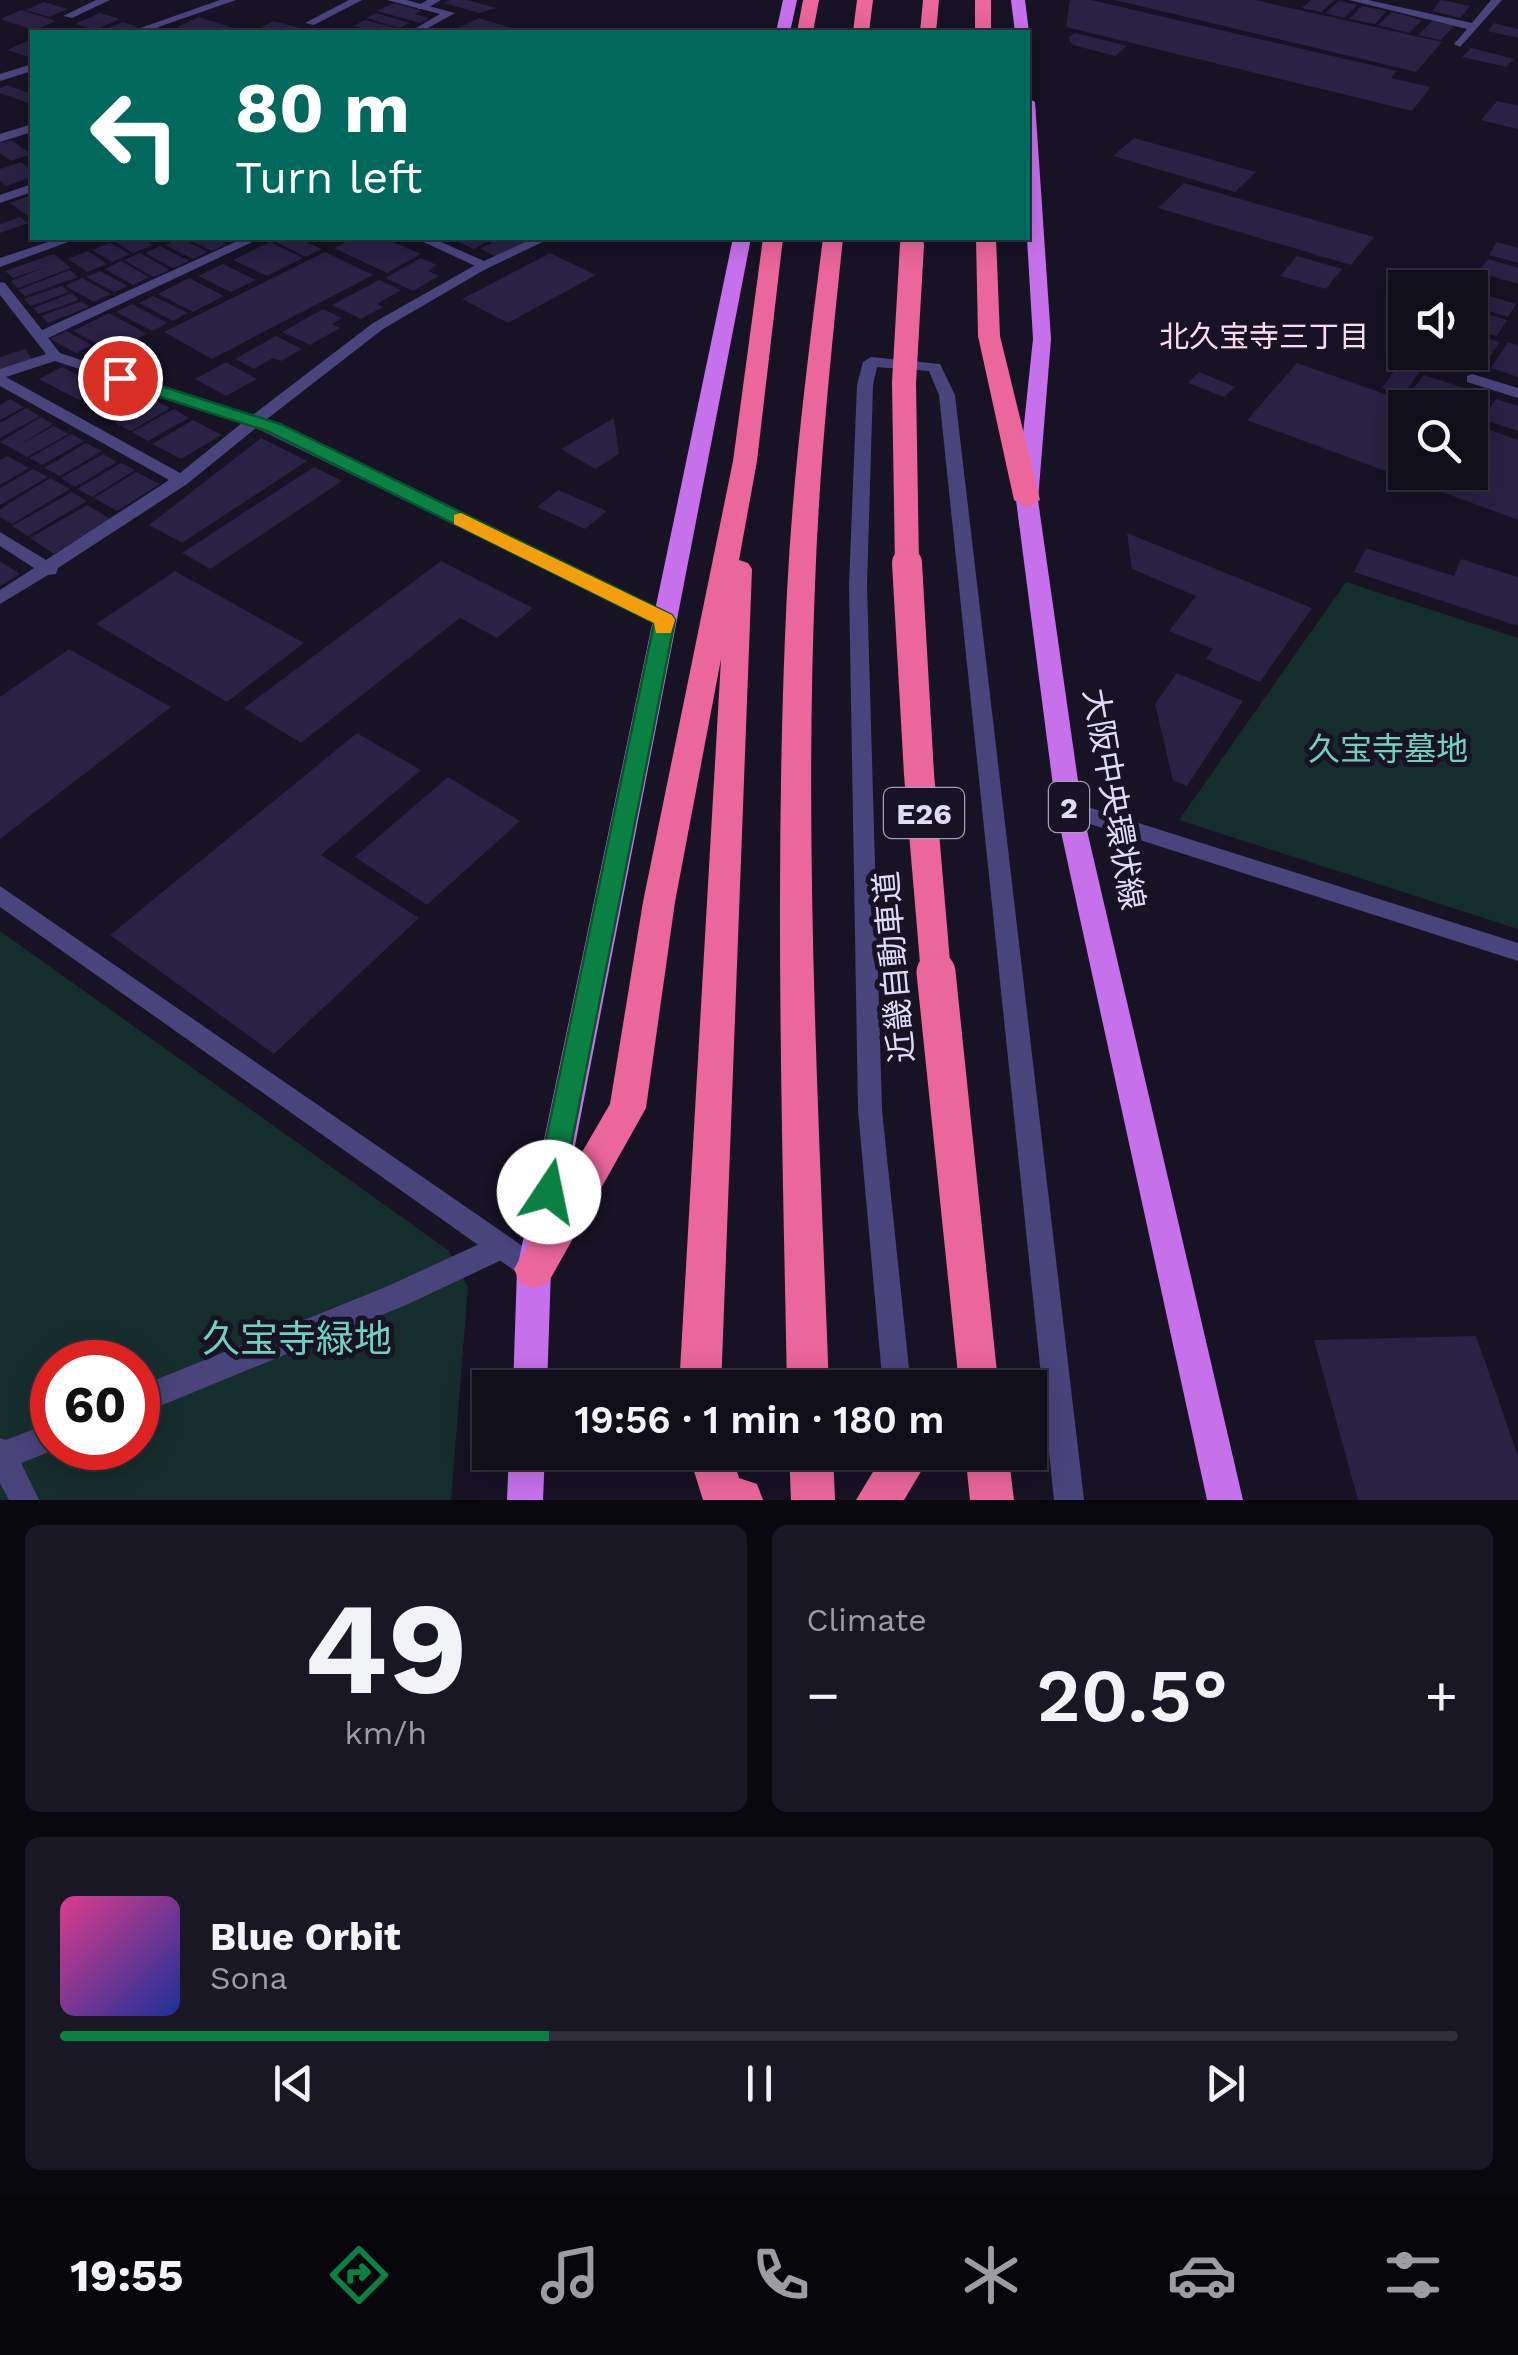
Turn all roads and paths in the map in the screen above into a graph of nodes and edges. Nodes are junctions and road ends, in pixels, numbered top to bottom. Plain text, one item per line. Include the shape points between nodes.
1 (104, 0) edge
2 (231, 0) edge
3 (357, 0) edge
4 (392, 0) edge
5 (436, 0) edge
6 (781, 0) edge
7 (790, 0) edge
8 (810, 0) edge
9 (865, 0) edge
10 (931, 0) edge
11 (983, 0) edge
12 (1022, 0) edge
13 (1354, 0) edge
14 (1497, 0) edge
15 (422, 7) junction
16 (68, 16) dead end
17 (310, 24) dead end
18 (784, 26) edge
19 (1474, 27) junction
20 (148, 28) junction
21 (142, 30) edge
22 (156, 30) edge
23 (418, 30) edge
24 (805, 30) edge
25 (861, 30) edge
26 (928, 30) edge
27 (984, 30) edge
28 (1024, 30) edge
29 (1460, 44) dead end
30 (30, 68) edge
31 (0, 78) edge
32 (30, 129) edge
33 (1030, 136) edge
34 (0, 138) edge
35 (30, 189) edge
36 (0, 199) edge
37 (66, 240) edge
38 (250, 240) edge
39 (426, 240) edge
40 (540, 240) edge
41 (742, 240) edge
42 (773, 240) edge
43 (832, 240) edge
44 (912, 240) edge
45 (986, 240) edge
46 (0, 263) edge
47 (484, 266) junction
48 (0, 286) edge
49 (40, 336) junction
50 (55, 356) junction
51 (0, 377) edge
52 (1472, 379) dead end
53 (1518, 394) edge
54 (252, 423) junction
55 (745, 461) junction
56 (182, 480) junction
57 (1027, 500) junction
58 (0, 538) edge
59 (50, 570) junction
60 (0, 598) edge
61 (665, 620) junction
62 (1069, 809) junction
63 (0, 895) edge
64 (1518, 952) edge
65 (501, 1247) junction
66 (534, 1269) junction
67 (531, 1370) edge
68 (701, 1370) edge
69 (808, 1370) edge
70 (895, 1370) edge
71 (977, 1370) edge
72 (160, 1392) edge
73 (30, 1444) edge
74 (2, 1454) edge
75 (527, 1470) edge
76 (715, 1470) edge
77 (812, 1470) edge
78 (896, 1470) edge
79 (988, 1470) edge
80 (24, 1500) edge
81 (526, 1500) edge
82 (741, 1500) edge
83 (813, 1500) edge
84 (878, 1500) edge
85 (992, 1500) edge
86 (1068, 1500) edge
87 (1224, 1500) edge

1 - 16 street
2 - 20 street
3 - 17 street
4 - 15 street
5 - 15 street
6 - 18 main road
7 - 18 main road
8 - 24 highway
9 - 25 highway
10 - 26 highway
11 - 27 highway
12 - 28 main road
13 - 19 street
14 - 19 street
15 - 23 street via 450,13
19 - 29 street
20 - 21 street
20 - 22 street
30 - 31 street
32 - 34 street
33 - 57 main road, 大阪中央環状線 / 2 via 1042,339
35 - 36 street
37 - 46 street
38 - 49 street
39 - 47 street
40 - 47 street
41 - 61 main road
42 - 55 highway
43 - 69 highway via 799,636 796,943
44 - 71 highway, 近畿自動車道 / E26, bridge via 904,403 910,638
45 - 57 highway via 988,336
47 - 54 street via 378,326
48 - 49 street
49 - 50 street
50 - 51 street
50 - 54 street
51 - 56 street
52 - 53 street
54 - 56 street
54 - 61 street
55 - 66 highway via 659,902 628,1108
55 - 68 highway
56 - 59 street
57 - 62 main road, 大阪中央環状線 / 2
58 - 59 street
59 - 60 street
61 - 66 main road
62 - 64 street
62 - 87 main road, 大阪中央環状線 / 2
63 - 65 street
65 - 66 street
65 - 72 street
66 - 67 main road
70 - 86 street via 870,1110 858,585 871,362 935,366 946,394
73 - 74 street
74 - 80 street
75 - 81 main road
76 - 82 highway via 723,1496
77 - 83 highway
78 - 84 highway
79 - 85 highway

